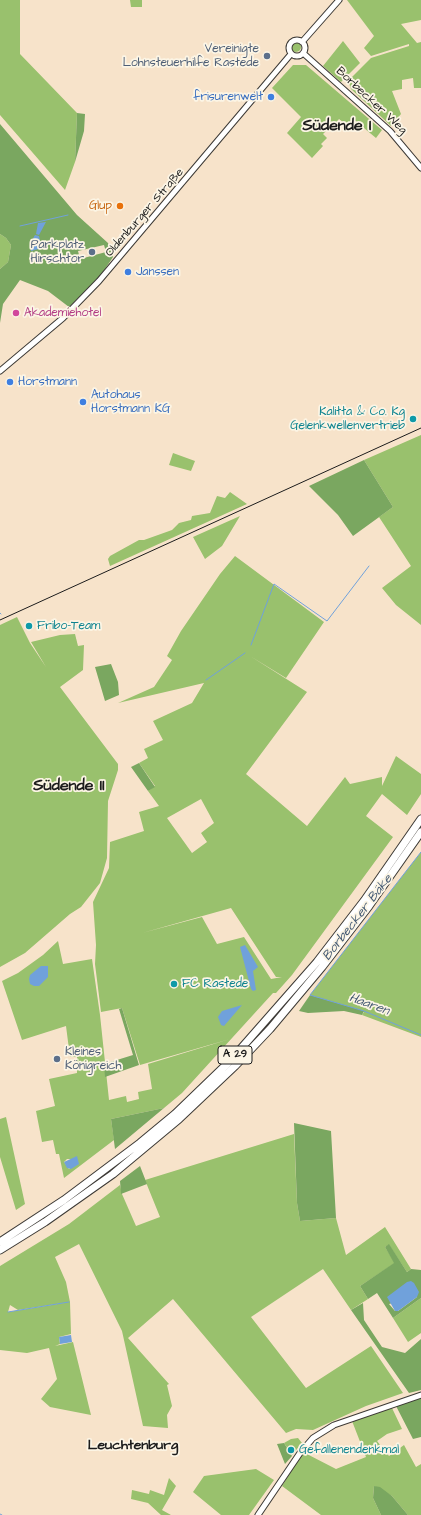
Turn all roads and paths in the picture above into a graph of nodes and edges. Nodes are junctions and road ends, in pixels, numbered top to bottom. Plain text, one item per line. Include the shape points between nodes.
1 (339, 0) edge
2 (302, 42) junction
3 (303, 53) junction
4 (291, 54) junction
5 (421, 168) edge
6 (0, 371) edge
7 (421, 818) edge
8 (421, 832) edge
9 (0, 1242) edge
10 (0, 1250) edge
11 (421, 1395) edge
12 (258, 1515) edge

1 - 2 street
2 - 3 street via 305,48
2 - 4 street via 296,39 291,42 288,46
3 - 4 street via 299,56
3 - 5 street, Borbecker Weg via 390,131
4 - 6 street, Oldenburger Straße via 99,281 63,318
7 - 9 highway, A 29 via 364,901 317,962 230,1060 175,1114 130,1151 58,1204
8 - 10 highway, A 29 via 322,967 229,1071 179,1119 113,1174 62,1211
11 - 12 street via 334,1425 313,1438

